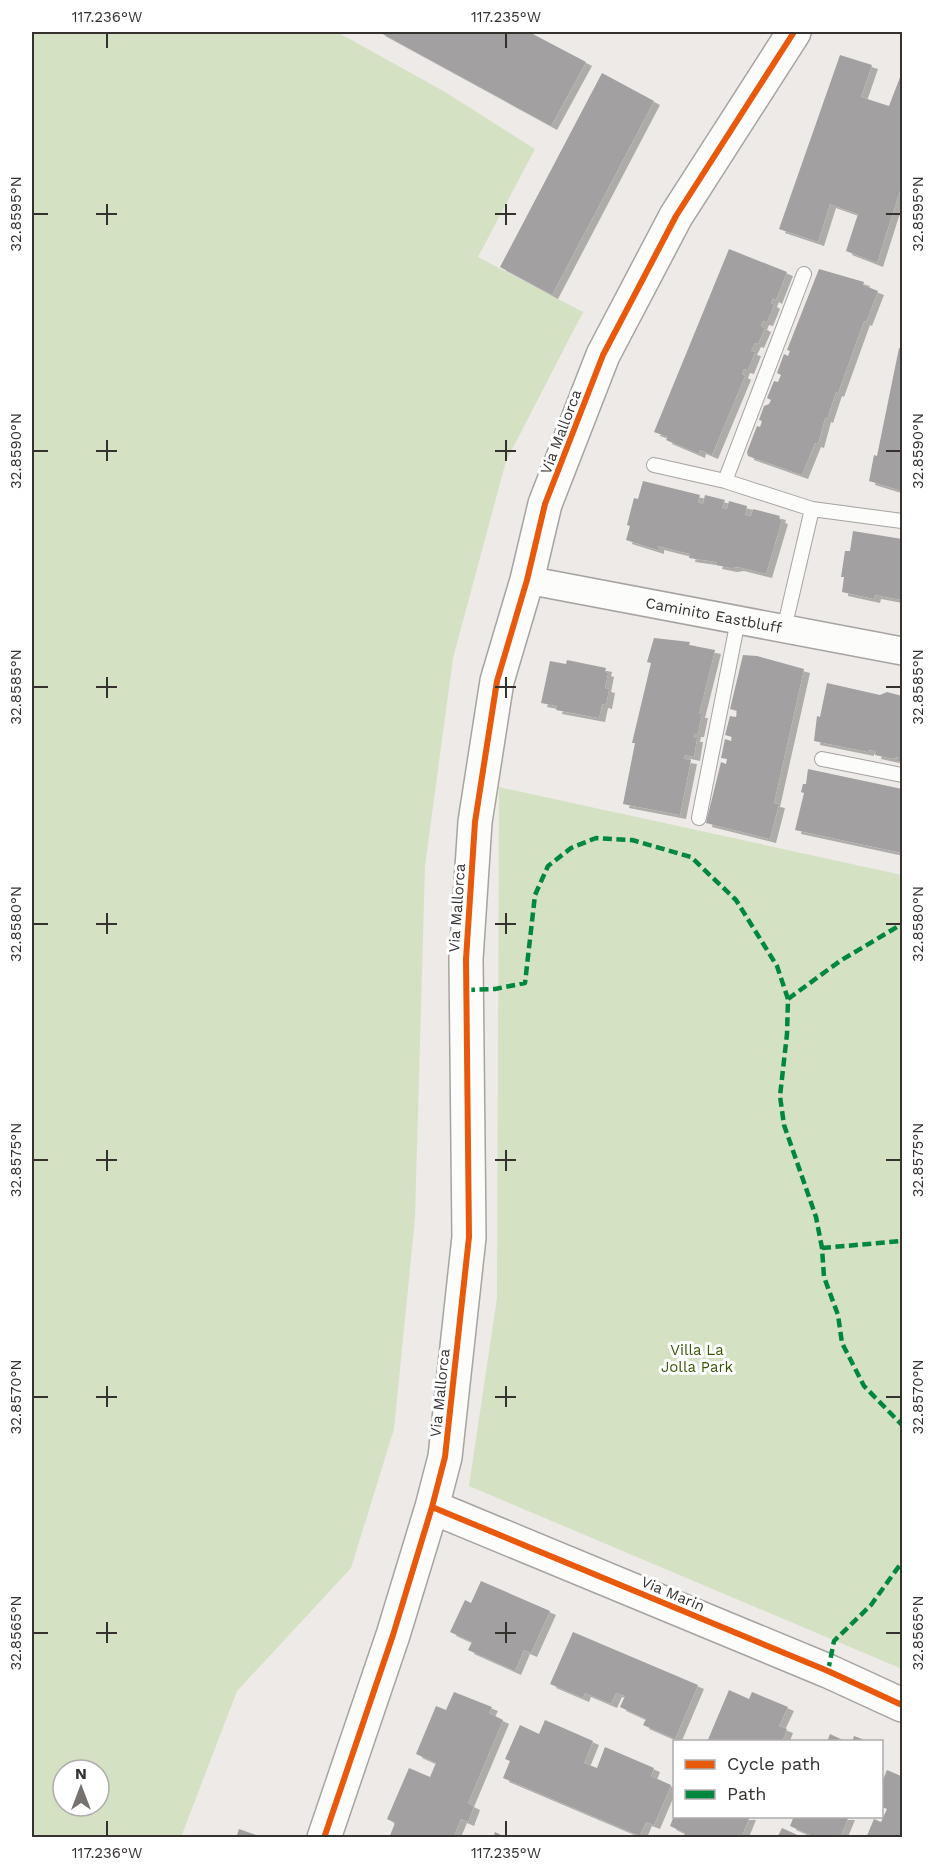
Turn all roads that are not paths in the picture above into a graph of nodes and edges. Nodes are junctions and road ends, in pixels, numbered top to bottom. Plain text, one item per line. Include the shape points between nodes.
1 (794, 32) edge
2 (804, 274) dead end
3 (654, 465) dead end
4 (725, 481) junction
5 (812, 509) junction
6 (903, 521) edge
7 (527, 580) junction
8 (738, 620) junction
9 (784, 628) junction
10 (903, 651) edge
11 (822, 759) dead end
12 (903, 776) edge
13 (699, 818) dead end
14 (432, 1507) junction
15 (903, 1705) edge
16 (324, 1838) edge

1 - 7 street, Via Mallorca via 676,216 603,355 545,504
2 - 4 lane
3 - 4 lane
4 - 5 lane
5 - 6 lane
5 - 9 lane
7 - 8 street, Caminito Eastbluff
7 - 14 street, Via Mallorca via 497,681 475,822 466,959 469,1237 445,1456
8 - 9 street, Caminito Eastbluff
8 - 13 lane
9 - 10 street, Caminito Eastbluff
11 - 12 lane
14 - 15 street, Via Marin
14 - 16 street, Via Mallorca

